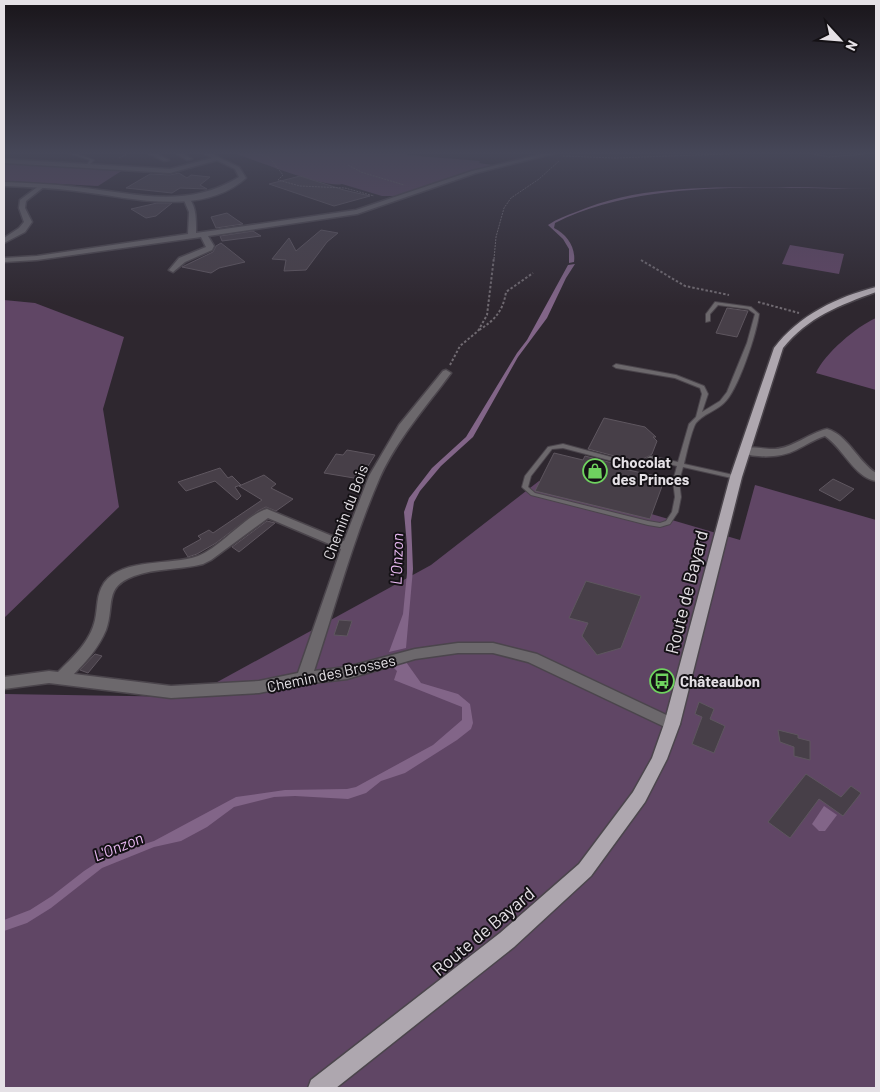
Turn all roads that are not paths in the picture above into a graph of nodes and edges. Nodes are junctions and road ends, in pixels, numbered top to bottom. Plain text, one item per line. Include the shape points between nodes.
1 (22, 204) edge
2 (189, 204) edge
3 (381, 204) edge
4 (204, 234) junction
5 (192, 236) junction
6 (4, 241) edge
7 (4, 260) edge
8 (173, 270) dead end
9 (876, 289) edge
10 (708, 321) dead end
11 (616, 366) dead end
12 (446, 373) road end
13 (698, 416) junction
14 (745, 451) junction
15 (650, 458) dead end
16 (620, 461) dead end
17 (682, 465) junction
18 (736, 478) junction
19 (876, 478) edge
20 (348, 547) junction
21 (304, 678) junction
22 (61, 679) junction
23 (4, 683) edge
24 (672, 724) junction
25 (319, 1088) edge

1 - 6 street via 28,222 22,230
2 - 5 street via 192,212
3 - 4 street via 319,219
4 - 5 street
4 - 8 street via 209,248 182,260
5 - 7 street
9 - 14 main road, Route de Bayard via 833,304 794,329 779,348
10 - 13 lane via 708,314 717,303 749,308 758,319 725,398
11 - 13 lane via 676,377 702,387 705,394
12 - 20 street, Chemin du Bois via 404,425 375,476
13 - 17 lane via 686,442
14 - 18 main road, Route de Bayard
14 - 19 street via 766,454 789,449 814,435 827,432 836,437 859,465
15 - 17 lane
16 - 17 lane via 563,446 550,448 528,476 525,487 533,494 660,524 668,523 675,512 678,497 676,481
17 - 18 lane
18 - 24 main road, Route de Bayard
20 - 21 street, Chemin du Bois
20 - 22 street via 266,513 206,557 119,577 103,600 99,632
21 - 22 street, Chemin des Brosses via 258,688 171,692
21 - 24 street, Chemin des Brosses via 346,673 415,654 458,648 493,648 532,658
22 - 23 street, Chemin des Brosses via 49,677
24 - 25 main road, Route de Bayard via 659,759 639,797 585,870 507,940

